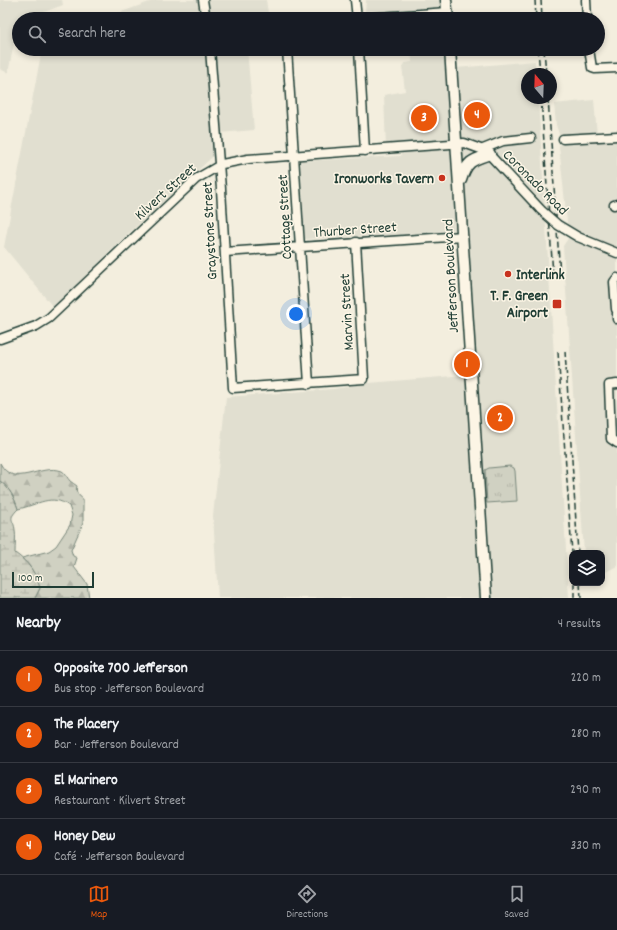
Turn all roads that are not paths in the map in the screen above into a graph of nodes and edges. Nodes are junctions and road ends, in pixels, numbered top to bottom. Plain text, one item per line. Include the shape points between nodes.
1 (203, 0) edge
2 (355, 0) edge
3 (446, 0) edge
4 (586, 0) edge
5 (205, 12) edge
6 (356, 12) edge
7 (447, 12) edge
8 (587, 12) edge
9 (211, 56) edge
10 (288, 56) edge
11 (360, 56) edge
12 (451, 56) edge
13 (590, 56) edge
14 (617, 68) edge
15 (617, 136) edge
16 (531, 138) dead end
17 (563, 139) dead end
18 (457, 143) junction
19 (365, 151) junction
20 (486, 151) junction
21 (295, 156) junction
22 (219, 165) junction
23 (460, 184) junction
24 (463, 236) junction
25 (356, 242) junction
26 (300, 248) junction
27 (225, 252) junction
28 (617, 253) edge
29 (617, 278) edge
30 (616, 311) edge
31 (617, 319) edge
32 (0, 339) edge
33 (309, 384) junction
34 (613, 384) edge
35 (615, 442) edge
36 (486, 598) edge

1 - 5 street
2 - 6 street
3 - 7 main road
4 - 8 street
9 - 22 street, Graystone Street
10 - 21 street, Cottage Street
11 - 19 street
12 - 18 main road, Jefferson Boulevard
13 - 14 street via 592,68
15 - 17 street
16 - 20 street via 502,141
18 - 19 street, Kilvert Street
18 - 20 street, Coronado Road
18 - 23 main road, Jefferson Boulevard
19 - 21 street, Kilvert Street
20 - 23 main road via 467,164
20 - 28 street, Coronado Road, bridge via 558,225 578,237
21 - 22 street, Kilvert Street via 248,159
21 - 26 street, Cottage Street
22 - 27 street, Graystone Street
22 - 32 street, Kilvert Street via 196,179 49,318 36,326
23 - 24 main road, Jefferson Boulevard
24 - 25 street, Thurber Street
24 - 36 main road, Jefferson Boulevard
25 - 26 street, Thurber Street
25 - 33 street, Marvin Street via 364,379
26 - 27 street, Thurber Street
26 - 33 street, Cottage Street
27 - 33 street, Graystone Street via 233,388
29 - 30 street via 614,282
30 - 31 street
34 - 35 street

